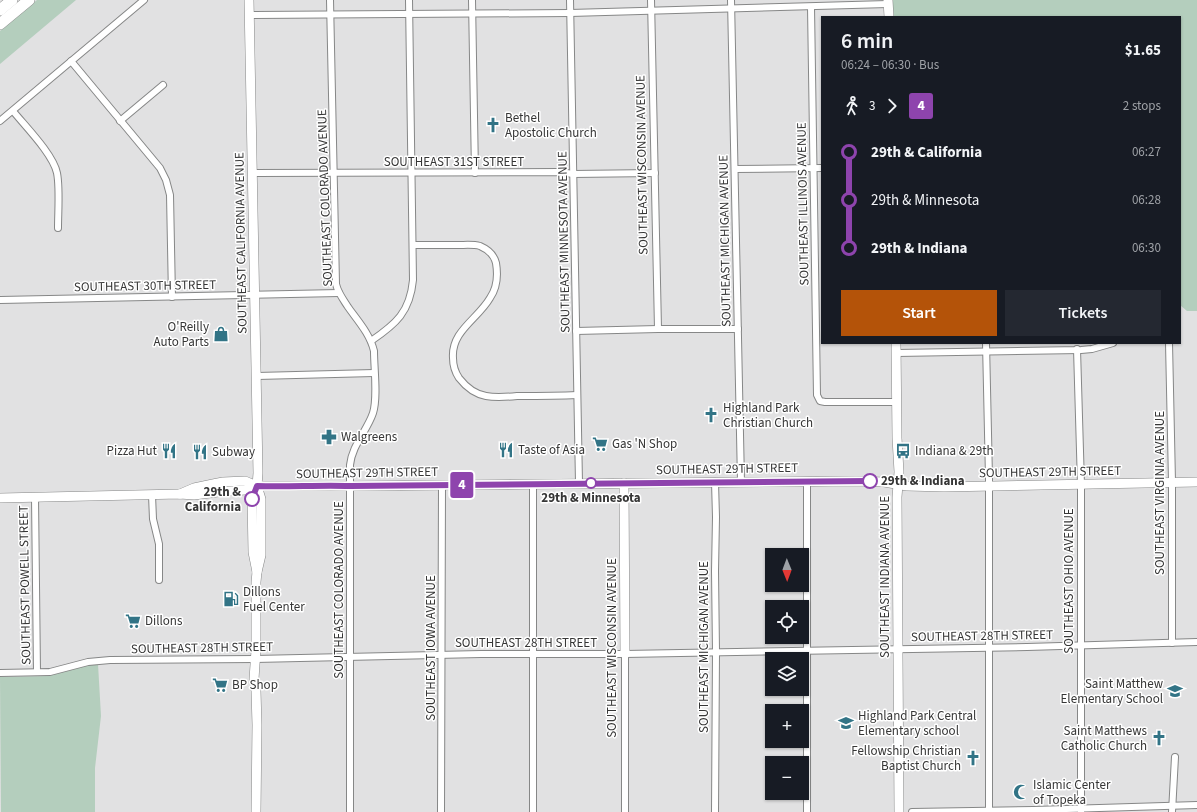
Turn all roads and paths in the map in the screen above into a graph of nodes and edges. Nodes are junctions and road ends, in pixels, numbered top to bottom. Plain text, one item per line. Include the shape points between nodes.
1 (12, 0) edge
2 (29, 0) edge
3 (144, 0) edge
4 (249, 0) edge
5 (330, 0) edge
6 (409, 0) edge
7 (472, 0) edge
8 (570, 0) edge
9 (651, 0) edge
10 (731, 0) edge
11 (888, 2) edge
12 (811, 6) junction
13 (731, 8) junction
14 (0, 10) edge
15 (652, 10) junction
16 (570, 13) junction
17 (473, 14) junction
18 (249, 15) junction
19 (331, 15) junction
20 (409, 15) junction
21 (889, 16) edge
22 (0, 24) edge
23 (71, 61) junction
24 (163, 85) dead end
25 (12, 111) junction
26 (0, 121) edge
27 (120, 121) junction
28 (813, 168) junction
29 (821, 168) edge
30 (735, 169) junction
31 (253, 173) junction
32 (334, 173) junction
33 (412, 173) junction
34 (475, 173) junction
35 (655, 173) junction
36 (573, 174) junction
37 (58, 228) dead end
38 (413, 244) junction
39 (339, 293) junction
40 (255, 295) junction
41 (172, 297) junction
42 (0, 300) edge
43 (658, 329) junction
44 (738, 329) junction
45 (576, 331) junction
46 (371, 341) junction
47 (896, 344) edge
48 (986, 344) edge
49 (1110, 344) edge
50 (1169, 344) edge
51 (1077, 350) junction
52 (986, 351) junction
53 (896, 353) junction
54 (374, 373) junction
55 (256, 376) junction
56 (578, 396) junction
57 (897, 402) junction
58 (807, 481) junction
59 (715, 482) junction
60 (741, 482) junction
61 (1172, 482) junction
62 (1197, 482) edge
63 (579, 483) junction
64 (624, 483) junction
65 (533, 484) junction
66 (898, 484) junction
67 (1080, 484) junction
68 (442, 485) junction
69 (257, 486) junction
70 (350, 486) junction
71 (989, 486) junction
72 (152, 494) junction
73 (35, 497) junction
74 (0, 498) edge
75 (159, 580) dead end
76 (1197, 642) edge
77 (1172, 643) junction
78 (1080, 645) junction
79 (989, 647) junction
80 (898, 649) junction
81 (807, 650) junction
82 (716, 652) junction
83 (442, 654) junction
84 (533, 654) junction
85 (625, 654) junction
86 (350, 656) junction
87 (255, 659) junction
88 (37, 672) junction
89 (0, 673) edge
90 (1175, 757) dead end
91 (1197, 805) edge
92 (1172, 809) edge
93 (1080, 810) edge
94 (989, 811) edge
95 (256, 812) edge
96 (350, 812) edge
97 (441, 812) edge
98 (533, 812) edge
99 (625, 812) edge
100 (715, 812) edge
101 (807, 812) edge
102 (899, 812) edge
103 (912, 812) edge

1 - 14 highway
2 - 22 highway
3 - 23 street
4 - 18 main road, SOUTHEAST CALIFORNIA AVENUE
5 - 19 street, SOUTHEAST COLORADO AVENUE
6 - 20 street
7 - 17 street
8 - 16 street, SOUTHEAST MINNESOTA AVENUE
9 - 15 street, SOUTHEAST WISCONSIN AVENUE
10 - 13 street, SOUTHEAST MICHIGAN AVENUE
11 - 12 street
11 - 21 main road
12 - 13 street
12 - 28 street, SOUTHEAST ILLINOIS AVENUE
13 - 15 street
13 - 30 street, SOUTHEAST MICHIGAN AVENUE
15 - 16 street
15 - 35 street, SOUTHEAST WISCONSIN AVENUE
16 - 17 street
16 - 36 street, SOUTHEAST MINNESOTA AVENUE
17 - 20 street
17 - 34 street
18 - 19 street
18 - 31 main road, SOUTHEAST CALIFORNIA AVENUE
19 - 20 street
19 - 32 street, SOUTHEAST COLORADO AVENUE
20 - 33 street
23 - 25 street
23 - 27 street
24 - 27 street
25 - 26 street
25 - 37 street via 55,165 58,179
27 - 41 street via 160,168 168,187
28 - 29 street
28 - 30 street
28 - 57 street, SOUTHEAST ILLINOIS AVENUE via 817,395 820,401 831,403
30 - 44 street, SOUTHEAST MICHIGAN AVENUE
31 - 32 street, SOUTHEAST 31ST STREET
31 - 40 main road, SOUTHEAST CALIFORNIA AVENUE
32 - 33 street, SOUTHEAST 31ST STREET
32 - 39 street, SOUTHEAST COLORADO AVENUE via 336,284
33 - 34 street, SOUTHEAST 31ST STREET
33 - 38 street
34 - 36 street, SOUTHEAST 31ST STREET
35 - 36 street, SOUTHEAST 31ST STREET
35 - 43 street, SOUTHEAST WISCONSIN AVENUE
36 - 45 street, SOUTHEAST MINNESOTA AVENUE
38 - 46 street via 411,296 396,322
38 - 56 street via 478,246 488,251 495,261 497,279 491,298 462,330 454,347 454,369 467,386 479,394 494,397
39 - 40 street, SOUTHEAST 30TH STREET
39 - 46 street, SOUTHEAST COLORADO AVENUE
40 - 41 street, SOUTHEAST 30TH STREET
40 - 55 main road, SOUTHEAST CALIFORNIA AVENUE
41 - 42 street, SOUTHEAST 30TH STREET
43 - 44 street
43 - 45 street
44 - 60 street, SOUTHEAST MICHIGAN AVENUE
45 - 56 street, SOUTHEAST MINNESOTA AVENUE
46 - 54 street, SOUTHEAST COLORADO AVENUE via 374,351
47 - 53 main road, SOUTHEAST INDIANA AVENUE
48 - 52 street
49 - 51 street
50 - 61 street, SOUTHEAST VIRGINIA AVENUE
51 - 52 street
51 - 67 street, SOUTHEAST OHIO AVENUE
52 - 53 street
52 - 71 street
53 - 57 main road, SOUTHEAST INDIANA AVENUE
54 - 55 street
54 - 70 street, SOUTHEAST COLORADO AVENUE via 374,406 353,452
55 - 69 main road, SOUTHEAST CALIFORNIA AVENUE
56 - 63 street, SOUTHEAST MINNESOTA AVENUE
57 - 66 main road, SOUTHEAST INDIANA AVENUE
58 - 60 main road, SOUTHEAST 29TH STREET
58 - 66 main road, SOUTHEAST 29TH STREET via 870,481
58 - 81 street
59 - 60 main road, SOUTHEAST 29TH STREET
59 - 64 main road, SOUTHEAST 29TH STREET
59 - 82 street, SOUTHEAST MICHIGAN AVENUE
61 - 62 main road, SOUTHEAST 29TH STREET
61 - 67 main road, SOUTHEAST 29TH STREET
61 - 77 street, SOUTHEAST VIRGINIA AVENUE
63 - 64 main road, SOUTHEAST 29TH STREET
63 - 65 main road, SOUTHEAST 29TH STREET
64 - 85 main road, SOUTHEAST WISCONSIN AVENUE
65 - 68 main road, SOUTHEAST 29TH STREET
65 - 84 street
66 - 71 main road, SOUTHEAST 29TH STREET
66 - 80 main road, SOUTHEAST INDIANA AVENUE
67 - 71 main road, SOUTHEAST 29TH STREET
67 - 78 street, SOUTHEAST OHIO AVENUE
68 - 70 main road, SOUTHEAST 29TH STREET
68 - 83 street, SOUTHEAST IOWA AVENUE
69 - 70 main road, SOUTHEAST 29TH STREET
69 - 72 main road, SOUTHEAST 29TH STREET via 245,481 223,482 194,488 180,494
69 - 87 main road, SOUTHEAST CALIFORNIA AVENUE via 252,499 253,552 257,572
70 - 86 street, SOUTHEAST COLORADO AVENUE
71 - 79 street
72 - 73 main road, SOUTHEAST 29TH STREET
72 - 75 street
73 - 74 main road, SOUTHEAST 29TH STREET
73 - 88 street, SOUTHEAST POWELL STREET
76 - 77 street, SOUTHEAST 28TH STREET
77 - 78 street, SOUTHEAST 28TH STREET
78 - 79 street, SOUTHEAST 28TH STREET
78 - 93 street, SOUTHEAST OHIO AVENUE
79 - 80 street, SOUTHEAST 28TH STREET
79 - 94 street
80 - 81 street, SOUTHEAST 28TH STREET
80 - 102 main road, SOUTHEAST INDIANA AVENUE
81 - 82 street, SOUTHEAST 28TH STREET
81 - 101 street
82 - 85 street, SOUTHEAST 28TH STREET
82 - 100 street, SOUTHEAST MICHIGAN AVENUE
83 - 84 street, SOUTHEAST 28TH STREET
83 - 86 street, SOUTHEAST 28TH STREET
83 - 97 street, SOUTHEAST IOWA AVENUE
84 - 85 street, SOUTHEAST 28TH STREET
84 - 98 street
85 - 99 street, SOUTHEAST WISCONSIN AVENUE
86 - 87 street, SOUTHEAST 28TH STREET
86 - 96 street, SOUTHEAST COLORADO AVENUE
87 - 88 street, SOUTHEAST 28TH STREET via 93,661 50,672
87 - 95 main road, SOUTHEAST CALIFORNIA AVENUE
88 - 89 street, SOUTHEAST 28TH STREET
90 - 92 street
91 - 92 street
92 - 93 street
93 - 94 street
94 - 103 street

